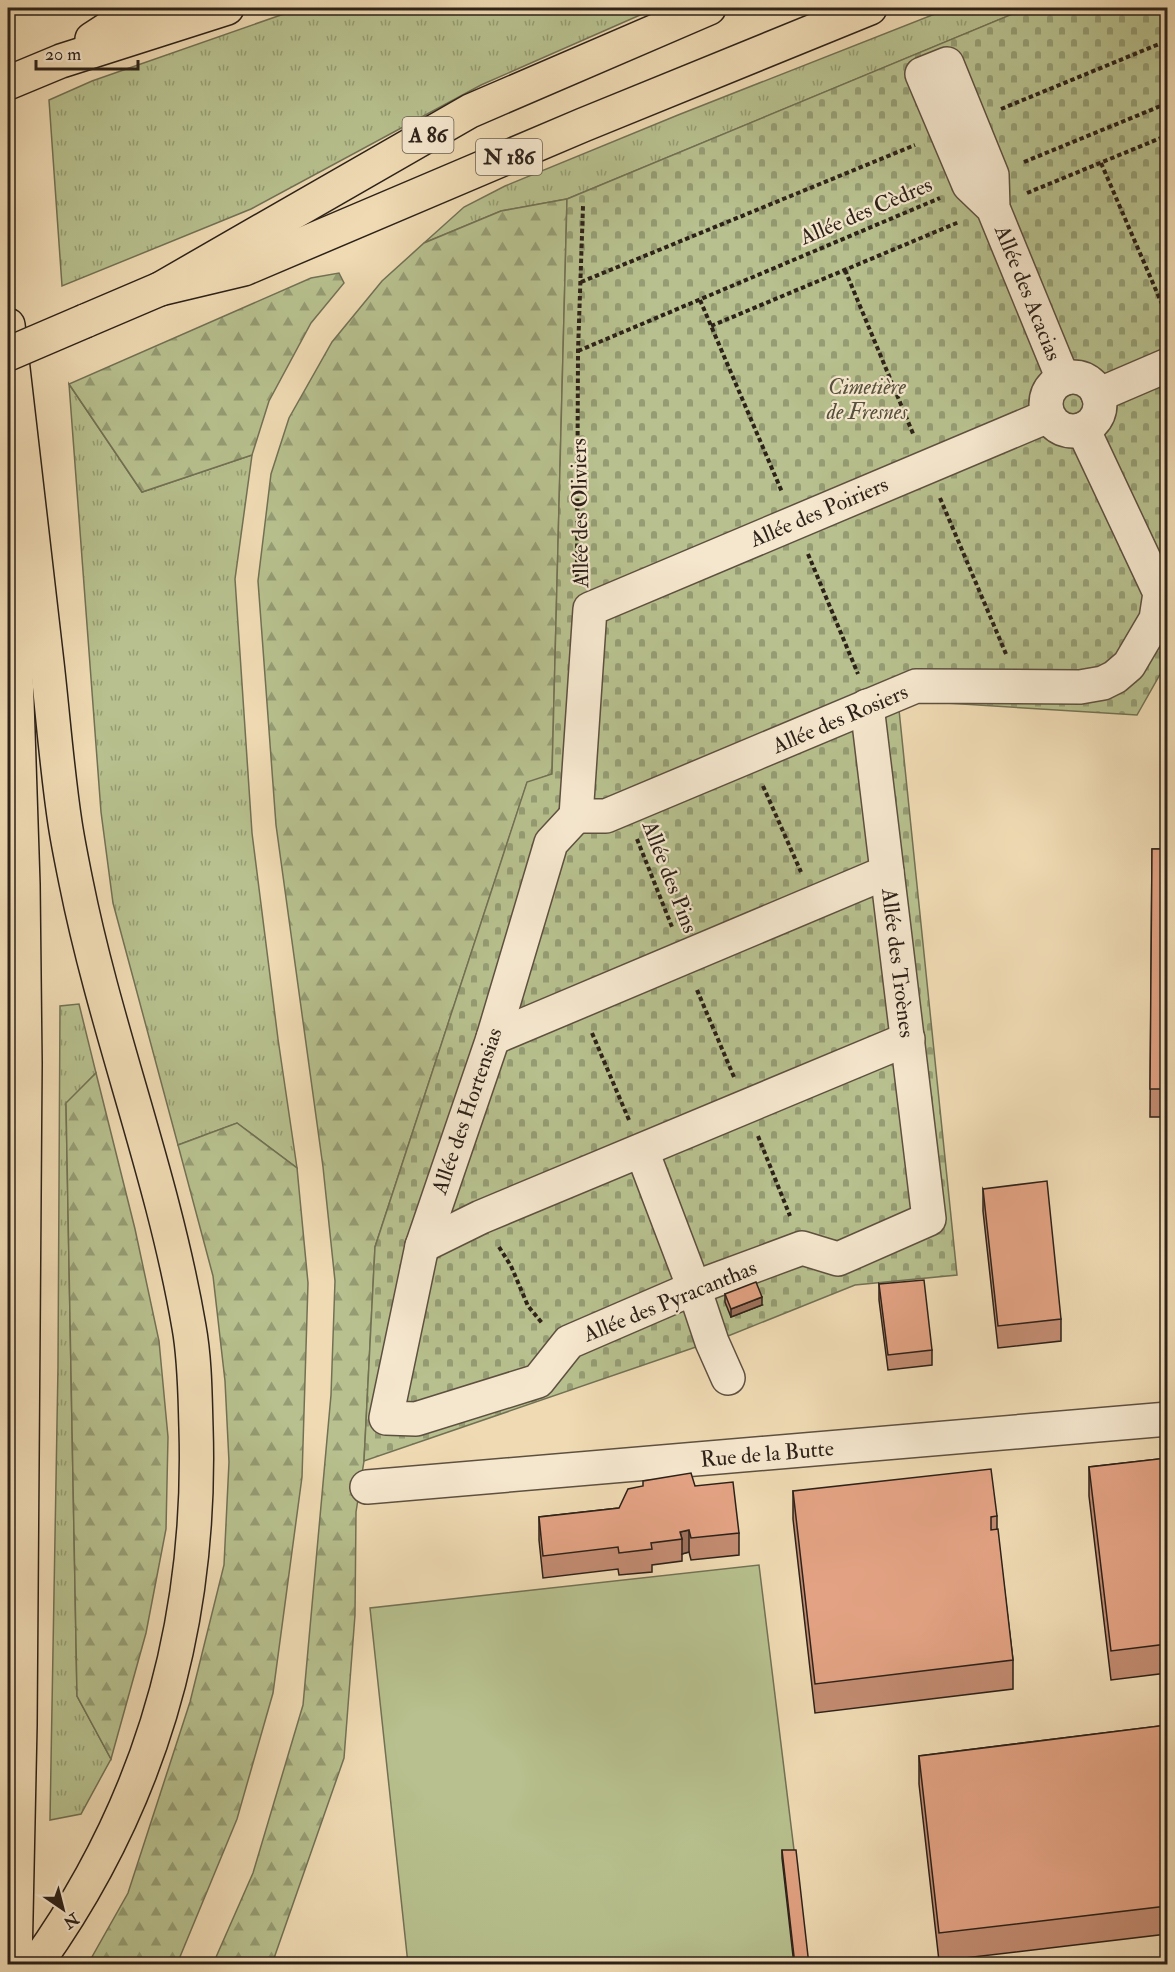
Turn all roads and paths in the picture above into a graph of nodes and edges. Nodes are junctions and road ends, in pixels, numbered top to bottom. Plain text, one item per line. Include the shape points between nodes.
1 (140, 8) edge
2 (227, 8) edge
3 (709, 8) edge
4 (870, 8) edge
5 (1164, 42) dead end
6 (61, 60) junction
7 (8, 83) edge
8 (1167, 103) edge
9 (959, 126) junction
10 (1167, 135) edge
11 (1101, 163) junction
12 (981, 180) junction
13 (583, 206) dead end
14 (993, 208) junction
15 (580, 282) junction
16 (160, 289) junction
17 (1167, 318) edge
18 (8, 325) edge
19 (711, 326) dead end
20 (578, 351) junction
21 (8, 354) edge
22 (1167, 365) edge
23 (1063, 379) junction
24 (1098, 395) junction
25 (1048, 416) junction
26 (8, 423) edge
27 (1083, 429) junction
28 (590, 609) junction
29 (867, 706) junction
30 (750, 757) junction
31 (625, 808) junction
32 (576, 816) junction
33 (886, 872) junction
34 (814, 903) junction
35 (684, 958) junction
36 (580, 1003) junction
37 (493, 1038) junction
38 (908, 1039) junction
39 (747, 1108) junction
40 (642, 1151) junction
41 (481, 1217) junction
42 (422, 1246) junction
43 (802, 1248) junction
44 (694, 1288) junction
45 (569, 1342) junction
46 (728, 1378) dead end
47 (386, 1418) joint
48 (1167, 1419) edge
49 (367, 1487) dead end
50 (15, 1965) edge
51 (36, 1965) edge

1 - 6 highway
2 - 6 highway
3 - 16 highway, A 86 via 470,111
4 - 16 highway, N 186 via 244,269
5 - 9 path
6 - 7 highway
8 - 12 path, Allée des Cèdres
9 - 12 street, Allée des Acacias
9 - 15 path
10 - 11 path
11 - 14 path
11 - 17 path
12 - 14 street, Allée des Acacias
12 - 20 path, Allée des Cèdres
13 - 15 path, Allée des Oliviers
14 - 19 path
14 - 23 street, Allée des Acacias
15 - 20 path, Allée des Oliviers
16 - 21 highway, A 86, bridge
18 - 51 highway via 64,823 87,937 175,1255 190,1331 198,1470 185,1604 172,1674 154,1736 99,1863 64,1926
20 - 28 path, Allée des Oliviers via 577,592
22 - 24 street
23 - 24 street via 1081,378
23 - 25 street via 1046,399
24 - 27 street via 1096,417
25 - 27 street via 1066,430
25 - 28 street, Allée des Poiriers
26 - 50 highway via 25,1063
27 - 29 street, Allée des Rosiers via 1160,593 1156,620 1129,664 1103,683 1080,687 916,686
28 - 32 street, Allée des Oliviers
29 - 30 street, Allée des Rosiers
29 - 33 street, Allée des Troènes
30 - 31 street, Allée des Rosiers
30 - 34 path
31 - 32 street, Allée des Rosiers via 606,816
31 - 35 path, Allée des Pins
32 - 37 street, Allée des Hortensias via 551,843
33 - 34 street
33 - 38 street, Allée des Troènes
34 - 35 street
35 - 36 street
35 - 39 path, Allée des Pins
36 - 37 street
36 - 40 path
37 - 42 street, Allée des Hortensias
38 - 39 street
38 - 43 street, Allée des Troènes via 928,1219 838,1259
39 - 40 street
39 - 43 path, Allée des Pins
40 - 41 street
40 - 44 street
41 - 42 street
41 - 45 path via 511,1266 528,1306 547,1330
42 - 47 street, Allée des Hortensias
43 - 44 street, Allée des Pyracanthas
44 - 45 street, Allée des Pyracanthas
44 - 46 street
45 - 47 street, Allée des Pyracanthas via 538,1381 416,1419
48 - 49 street, Rue de la Butte

